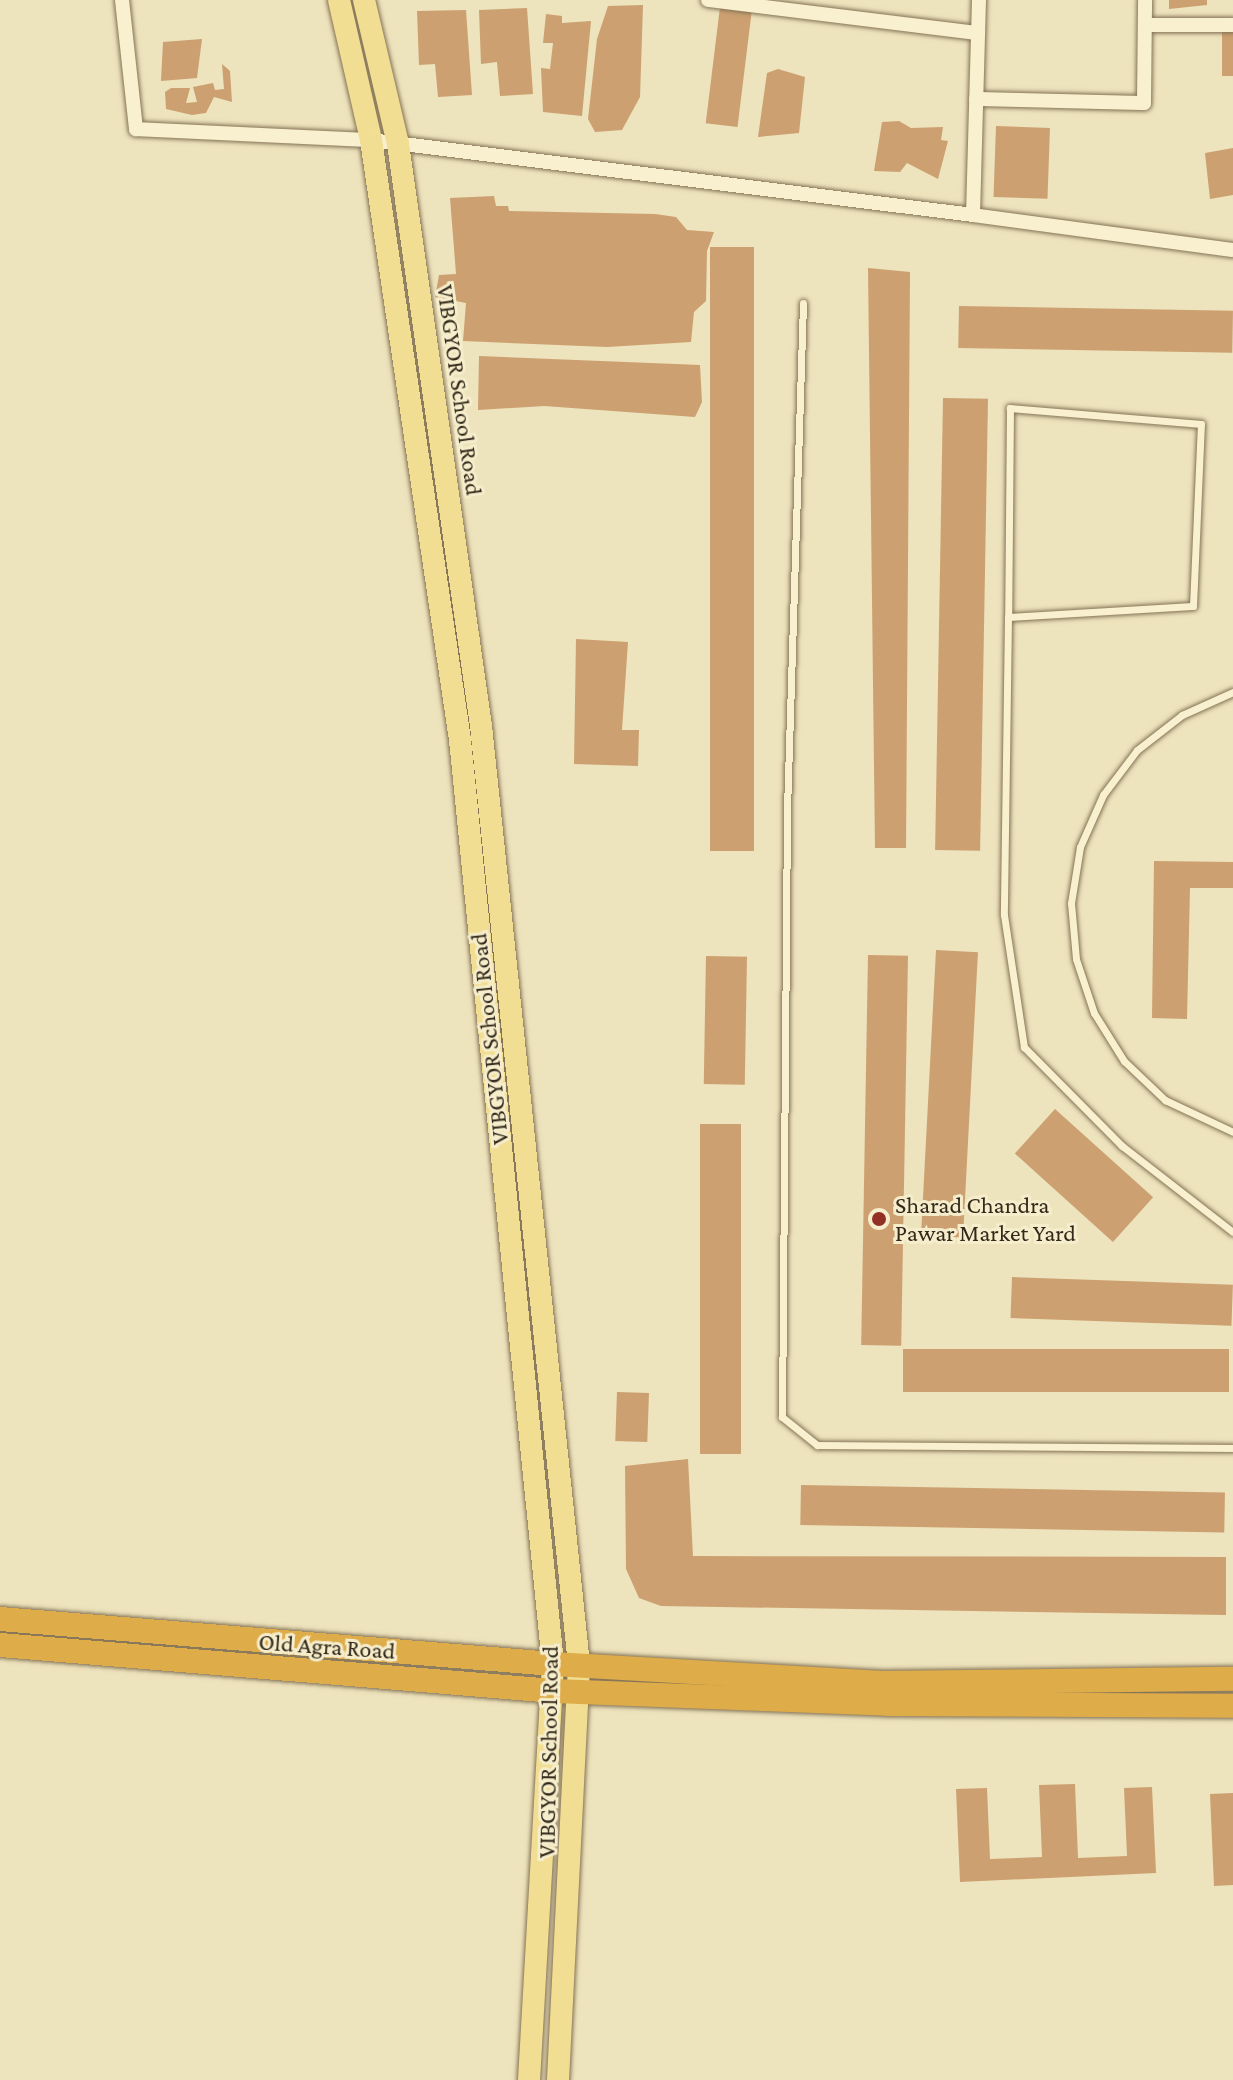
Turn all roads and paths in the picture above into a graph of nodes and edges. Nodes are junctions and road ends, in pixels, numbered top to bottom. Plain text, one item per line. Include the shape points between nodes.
1 (122, 0) edge
2 (339, 0) edge
3 (364, 0) edge
4 (708, 0) edge
5 (979, 0) edge
6 (1145, 0) edge
7 (1145, 25) junction
8 (1233, 25) edge
9 (978, 33) junction
10 (976, 99) junction
11 (371, 140) junction
12 (398, 144) junction
13 (973, 215) junction
14 (1233, 250) edge
15 (803, 303) dead end
16 (1008, 617) junction
17 (1233, 692) edge
18 (1233, 1132) edge
19 (1233, 1232) edge
20 (1233, 1448) edge
21 (0, 1619) edge
22 (0, 1645) edge
23 (553, 1664) junction
24 (579, 1665) junction
25 (1233, 1679) edge
26 (554, 1691) junction
27 (580, 1691) junction
28 (1233, 1706) edge
29 (529, 2080) edge
30 (558, 2080) edge

1 - 11 street via 136,129
2 - 11 main road, VIBGYOR School Road
3 - 12 main road, VIBGYOR School Road
4 - 9 street
5 - 9 street
6 - 7 street
7 - 8 street
7 - 10 street via 1144,103
9 - 10 street
10 - 13 street
11 - 12 street
11 - 23 main road, VIBGYOR School Road via 460,740
12 - 13 street
12 - 24 main road, VIBGYOR School Road via 481,726
13 - 14 street
15 - 20 lane via 787,810 782,1417 817,1445
16 - 16 lane via 1010,408 1201,424 1193,606
16 - 19 lane via 1004,915 1024,1047 1122,1146
17 - 18 lane via 1182,715 1137,750 1112,784 1080,847 1071,903 1076,959 1089,1000 1124,1061 1165,1100
21 - 23 highway, Old Agra Road
22 - 26 highway
23 - 24 highway, Old Agra Road
23 - 26 main road, VIBGYOR School Road
24 - 25 highway, Old Agra Road via 882,1683
24 - 27 main road, VIBGYOR School Road
26 - 27 highway
26 - 29 main road, VIBGYOR School Road
27 - 28 highway via 888,1704
27 - 30 main road, VIBGYOR School Road

